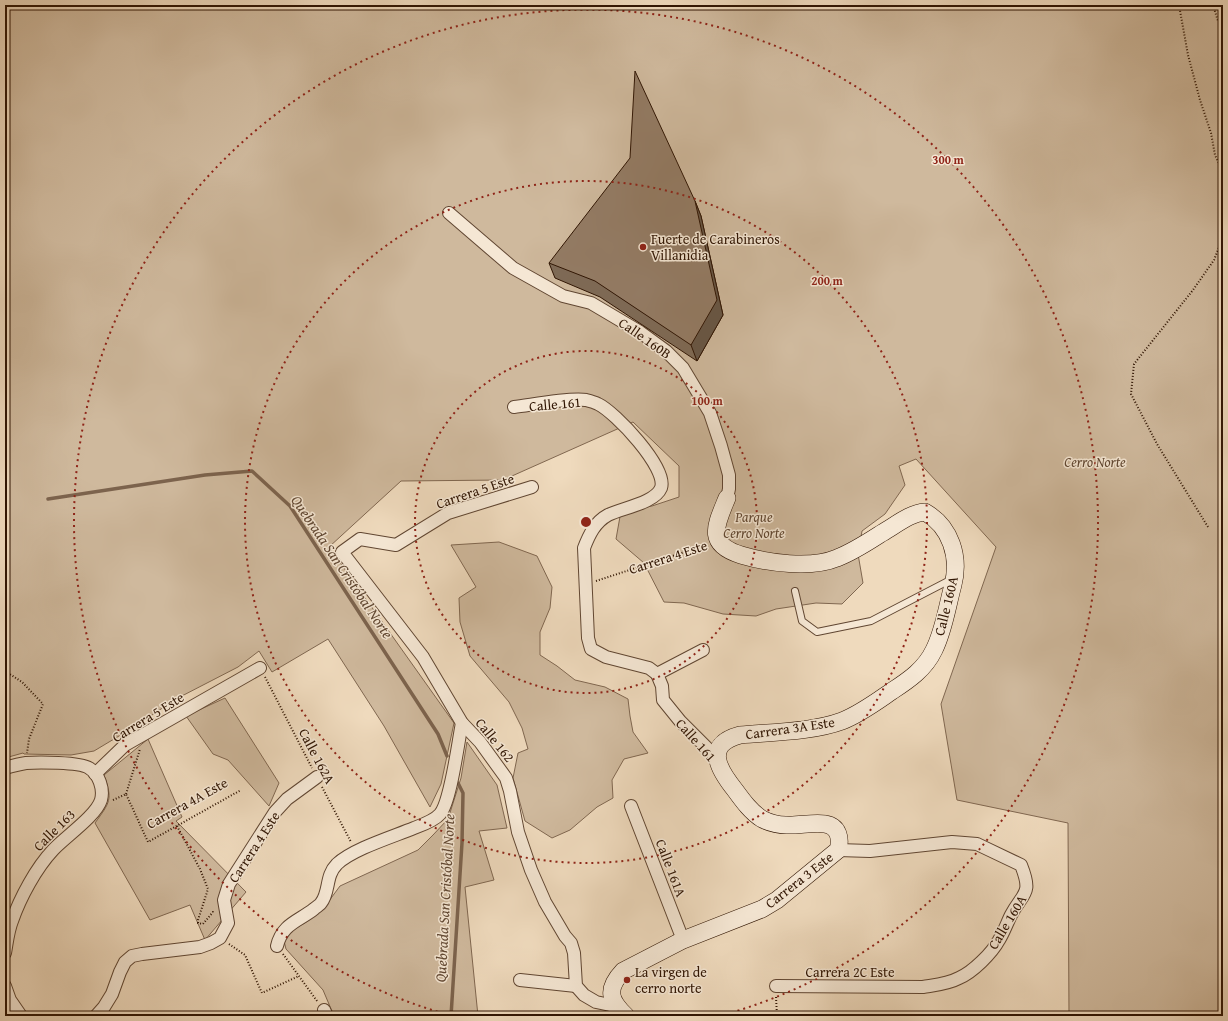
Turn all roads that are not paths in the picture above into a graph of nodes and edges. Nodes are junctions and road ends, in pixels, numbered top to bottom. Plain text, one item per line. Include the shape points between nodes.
1 (449, 213) dead end
2 (514, 407) dead end
3 (532, 487) dead end
4 (727, 498) joint
5 (925, 512) joint
6 (718, 541) joint
7 (342, 552) joint
8 (955, 577) junction
9 (795, 591) dead end
10 (703, 650) dead end
11 (260, 668) road end
12 (658, 674) junction
13 (912, 678) joint
14 (462, 723) junction
15 (717, 758) junction
16 (5, 768) edge
17 (95, 774) junction
18 (317, 777) road end
19 (631, 806) dead end
20 (838, 850) junction
21 (1021, 865) joint
22 (683, 940) junction
23 (277, 946) road end
24 (5, 953) edge
25 (520, 980) dead end
26 (576, 986) junction
27 (776, 986) road end
28 (5, 987) edge
29 (923, 987) joint
30 (618, 1013) edge
31 (21, 1016) edge
32 (96, 1016) edge

1 - 4 street, Calle 160B via 513,268 563,296 591,303 604,310 666,351 683,368 710,413 729,475
2 - 12 street, Calle 161 via 564,400 584,400 598,404 617,418 647,452 660,472 661,488 653,498 608,515 597,523 584,548 588,638 591,649 606,657 649,668
3 - 7 street, Carrera 5 Este via 448,513 396,545 360,539
4 - 6 street, Calle 160B via 716,525
5 - 6 street, Carrera 4 Este via 912,515 849,553 825,562 808,564 754,558 730,551
5 - 8 street, Calle 160A via 938,520 952,545 956,561
7 - 14 street, Calle 162 via 423,657
8 - 9 lane via 871,621 818,632 802,621
8 - 13 street, Calle 160A via 934,651 923,668
10 - 12 street
11 - 17 street, Carrera 5 Este via 125,745
12 - 15 street, Calle 161 via 663,700 676,717
13 - 15 street, Carrera 3A Este via 842,721 730,738 719,749
14 - 23 street via 448,792 440,814 427,823 356,852 336,865 328,879 326,894 321,903 302,918 289,924 279,938
14 - 26 street, Calle 162 via 480,742 506,778 518,832 531,870 545,902 571,943
15 - 20 street, Calle 161 via 725,778 751,810 761,818 785,825 826,824 838,832
16 - 17 street via 27,763 79,765 89,768
17 - 24 street, Calle 163 via 102,791 98,806 43,863 23,896 12,921
18 - 32 street, Carrera 4 Este via 287,799 275,812 229,884 224,900 228,924 220,938 200,947 132,956 125,962 112,994
19 - 22 street, Calle 161A
20 - 21 street, Carrera 3 Este via 870,850 958,842 977,844
20 - 22 street, Carrera 3 Este via 777,900 762,909
21 - 29 street, Calle 160A via 1027,879 1026,894 1012,913 999,942 982,961 960,978
22 - 30 street, Carrera 3 Este via 623,971 616,978 612,997
25 - 26 street
26 - 30 street via 584,995
27 - 29 street, Carrera 2C Este
28 - 31 street

